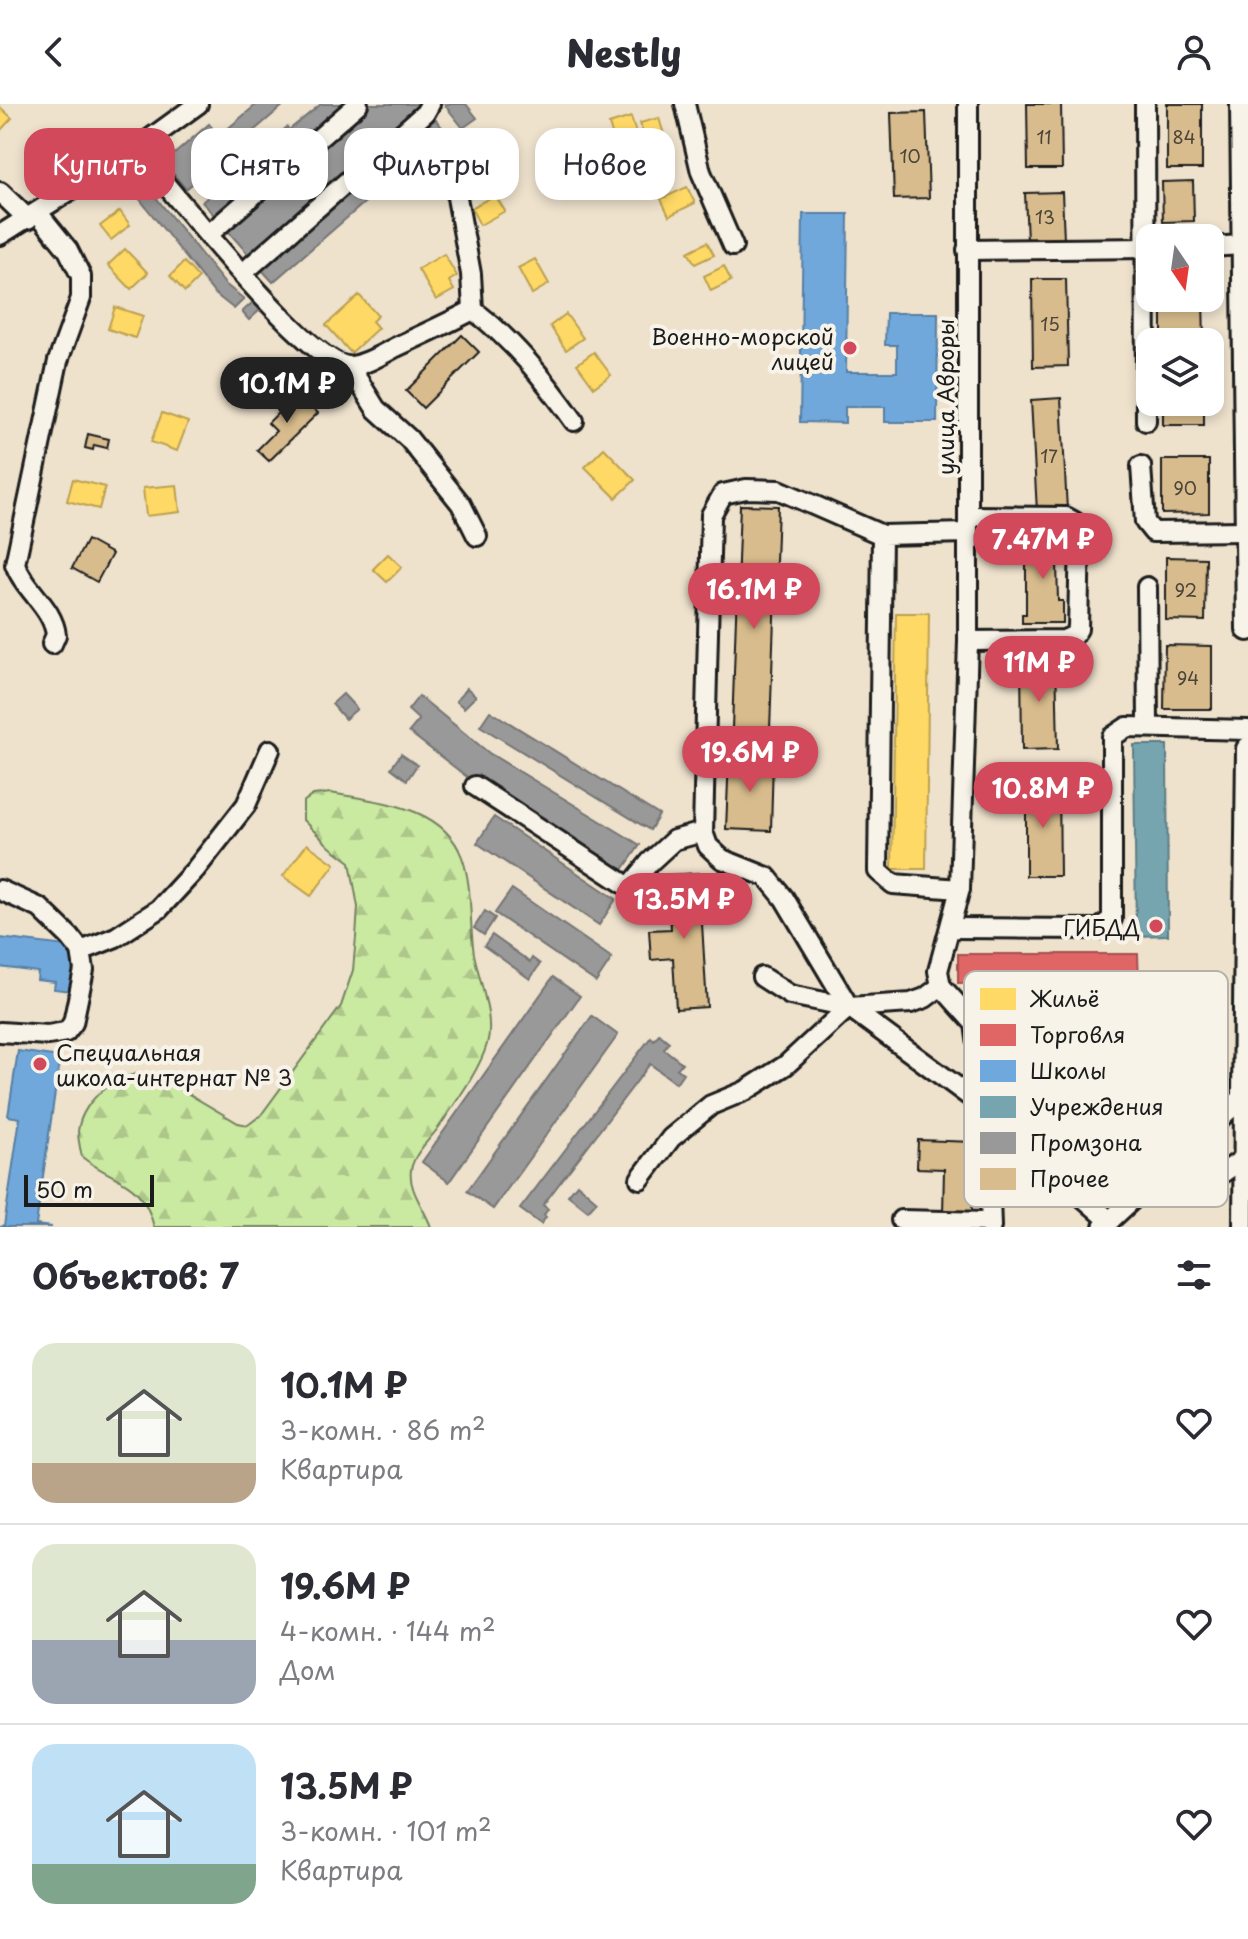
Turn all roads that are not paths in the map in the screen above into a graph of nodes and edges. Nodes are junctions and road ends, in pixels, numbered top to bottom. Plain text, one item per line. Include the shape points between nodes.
1 (198, 104) edge
2 (358, 104) edge
3 (430, 104) edge
4 (685, 104) edge
5 (968, 104) edge
6 (1145, 104) edge
7 (1242, 104) edge
8 (165, 128) edge
9 (0, 192) edge
10 (175, 194) edge
11 (58, 200) edge
12 (457, 200) edge
13 (33, 216) junction
14 (1148, 224) edge
15 (209, 234) junction
16 (0, 235) edge
17 (733, 246) dead end
18 (1136, 248) edge
19 (967, 250) junction
20 (1224, 252) edge
21 (1244, 260) edge
22 (243, 273) junction
23 (473, 310) junction
24 (1147, 312) edge
25 (350, 367) junction
26 (1247, 405) edge
27 (574, 421) dead end
28 (1146, 421) dead end
29 (1141, 466) dead end
30 (968, 525) junction
31 (1247, 531) edge
32 (882, 535) junction
33 (477, 536) dead end
34 (1147, 587) dead end
35 (1248, 629) edge
36 (968, 641) junction
37 (52, 644) dead end
38 (1148, 727) junction
39 (1248, 730) edge
40 (1248, 749) edge
41 (270, 750) dead end
42 (475, 786) dead end
43 (1248, 798) edge
44 (703, 832) junction
45 (960, 889) junction
46 (0, 890) edge
47 (951, 928) junction
48 (81, 951) junction
49 (762, 977) dead end
50 (941, 986) junction
51 (1247, 991) edge
52 (849, 1007) junction
53 (964, 1012) edge
54 (0, 1032) edge
55 (964, 1092) edge
56 (1244, 1096) junction
57 (1228, 1111) edge
58 (1244, 1158) junction
59 (1228, 1169) edge
60 (640, 1179) dead end
61 (1089, 1207) edge
62 (1125, 1207) edge
63 (901, 1220) dead end
64 (1245, 1220) edge
65 (990, 1224) edge
66 (1107, 1224) edge

1 - 8 street
2 - 15 street
3 - 22 street
4 - 17 street via 701,172
5 - 19 street, улица Авроры
6 - 14 street
7 - 21 main road
9 - 13 street
10 - 15 street
11 - 13 street
12 - 23 street
13 - 16 street
13 - 37 street via 68,250 81,276 81,298 58,361 15,564 53,621
15 - 22 street
18 - 19 street
19 - 30 street, улица Авроры
20 - 21 street
21 - 26 main road
22 - 25 street via 307,342
23 - 25 street
23 - 27 street via 541,376
24 - 28 street
25 - 33 street via 376,409 409,439 461,504
26 - 31 main road
29 - 31 street via 1145,522 1153,532
30 - 32 street
30 - 36 street, улица Авроры
30 - 36 street via 1066,517 1075,522 1080,536 1078,629 1073,636
31 - 35 main road
32 - 44 street via 779,490 723,494 711,515
32 - 45 street via 878,871 893,884
34 - 38 street
36 - 45 street, улица Авроры
38 - 39 street
38 - 47 street via 1127,727 1112,737 1112,919 1099,929
40 - 43 main road
41 - 48 street via 246,805 159,909 116,937
42 - 44 street via 626,885 674,840
43 - 51 main road
44 - 52 street via 722,859 767,877
45 - 47 street, улица Авроры
46 - 48 street via 40,908
47 - 50 street, улица Авроры via 938,971
48 - 54 street via 84,970 73,1023 66,1032
49 - 52 street via 790,995
50 - 52 street via 911,1003
50 - 53 street
51 - 56 main road
52 - 55 street
52 - 60 street via 786,1065 701,1113 671,1138
56 - 57 street
56 - 58 street
58 - 59 street
58 - 64 street
61 - 66 street
62 - 66 street
63 - 65 street

